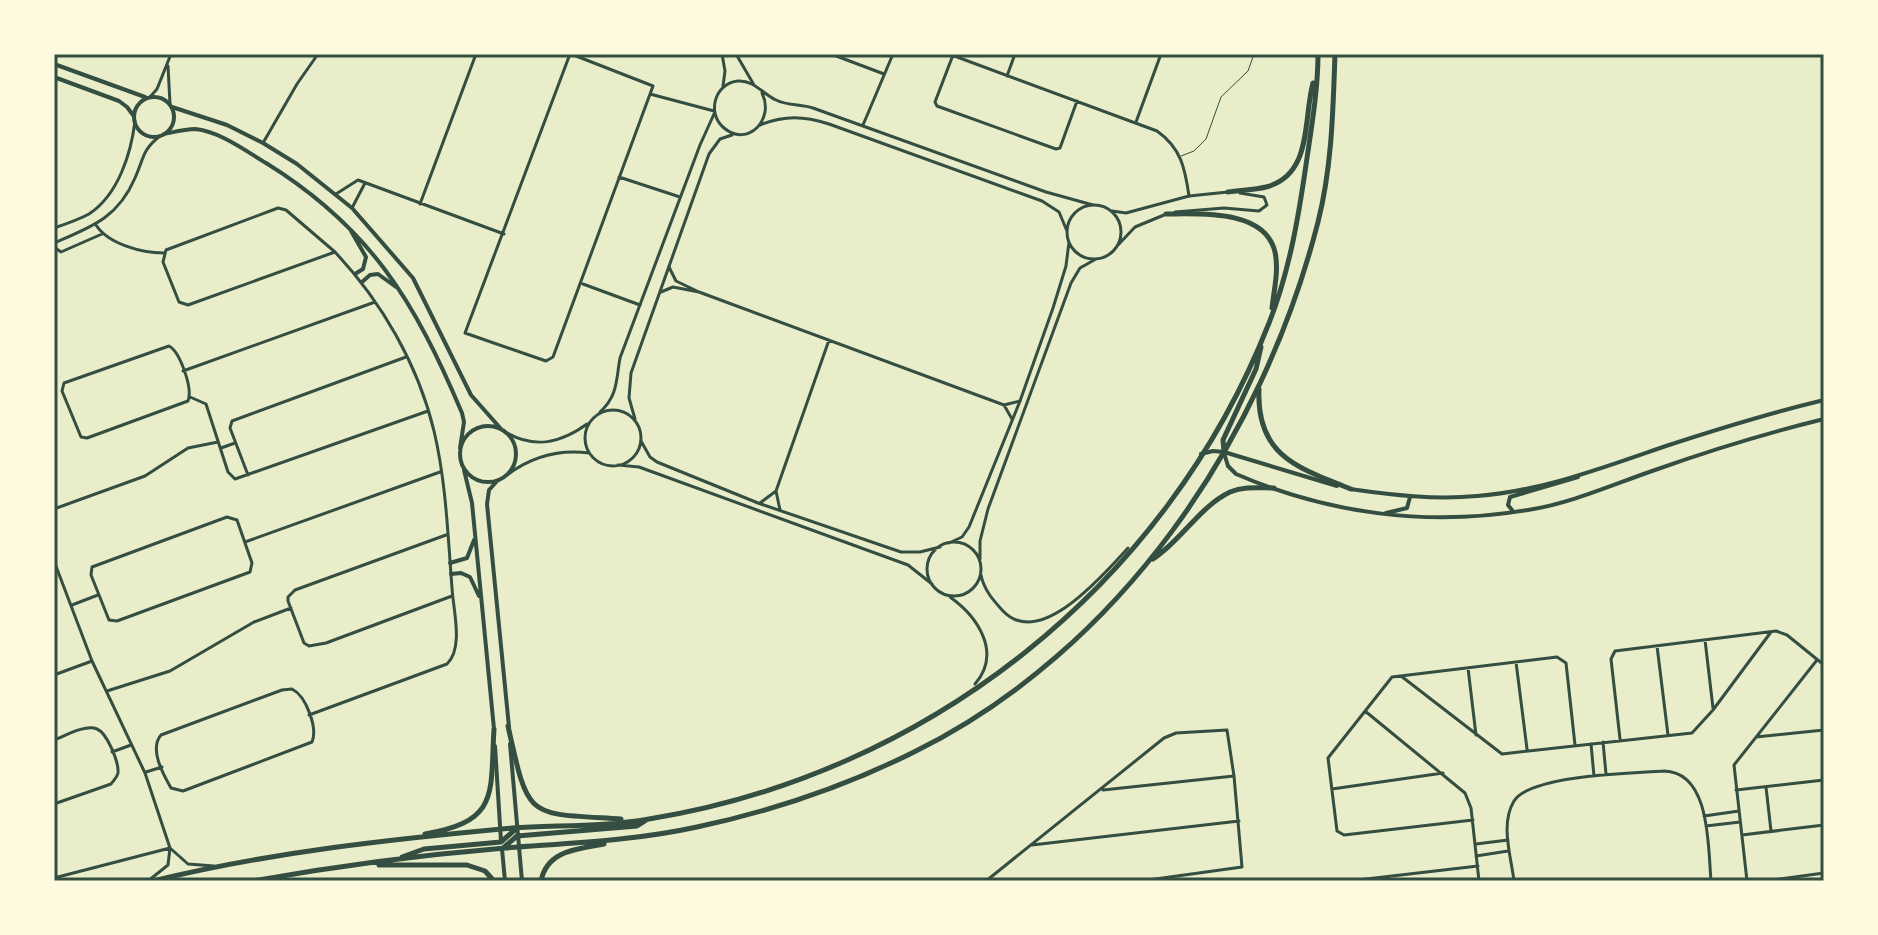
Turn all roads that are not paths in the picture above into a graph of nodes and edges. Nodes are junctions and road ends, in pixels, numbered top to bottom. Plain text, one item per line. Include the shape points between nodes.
1 (171, 54) edge
2 (318, 54) edge
3 (476, 54) edge
4 (571, 54) edge
5 (722, 54) edge
6 (736, 54) edge
7 (831, 54) edge
8 (893, 54) edge
9 (1015, 54) edge
10 (1161, 54) edge
11 (1254, 54) edge
12 (1318, 54) edge
13 (1335, 54) edge
14 (951, 55) edge
15 (168, 63) junction
16 (1318, 63) junction
17 (54, 64) edge
18 (884, 74) junction
19 (1007, 76) junction
20 (54, 77) edge
21 (754, 85) junction
22 (723, 88) junction
23 (762, 93) junction
24 (650, 94) junction
25 (148, 98) junction
26 (1077, 101) junction
27 (171, 105) junction
28 (714, 112) junction
29 (134, 119) junction
30 (1136, 122) junction
31 (760, 125) junction
32 (863, 125) junction
33 (736, 134) junction
34 (162, 135) junction
35 (263, 143) junction
36 (1181, 156) junction
37 (619, 177) junction
38 (365, 183) junction
39 (1228, 192) junction
40 (336, 194) junction
41 (1189, 196) junction
42 (681, 197) junction
43 (420, 204) junction
44 (1093, 205) junction
45 (352, 208) junction
46 (1112, 211) junction
47 (1166, 214) junction
48 (345, 223) junction
49 (96, 225) junction
50 (54, 230) edge
51 (1067, 231) junction
52 (102, 234) junction
53 (504, 234) junction
54 (1069, 242) junction
55 (54, 244) edge
56 (1118, 245) junction
57 (335, 252) junction
58 (164, 253) junction
59 (1096, 259) junction
60 (669, 263) junction
61 (355, 274) junction
62 (362, 282) junction
63 (583, 283) junction
64 (699, 292) junction
65 (404, 294) junction
66 (657, 296) junction
67 (375, 302) junction
68 (640, 305) junction
69 (1270, 321) junction
70 (829, 340) junction
71 (1261, 342) junction
72 (406, 357) junction
73 (183, 371) junction
74 (1259, 383) junction
75 (190, 397) junction
76 (1824, 400) edge
77 (1020, 401) junction
78 (1004, 405) junction
79 (428, 411) junction
80 (600, 412) junction
81 (635, 419) junction
82 (1824, 419) edge
83 (1012, 420) junction
84 (590, 422) junction
85 (504, 432) junction
86 (641, 441) junction
87 (1226, 441) junction
88 (218, 442) junction
89 (235, 443) junction
90 (221, 448) junction
91 (460, 448) junction
92 (1224, 452) junction
93 (589, 453) junction
94 (1201, 454) junction
95 (618, 465) junction
96 (464, 470) junction
97 (440, 472) junction
98 (1583, 474) junction
99 (248, 475) junction
100 (507, 475) junction
101 (498, 480) junction
102 (1274, 488) junction
103 (1351, 489) junction
104 (776, 491) junction
105 (1410, 496) junction
106 (758, 503) junction
107 (54, 509) edge
108 (780, 510) junction
109 (1515, 512) junction
110 (1384, 514) junction
111 (1158, 517) junction
112 (475, 533) junction
113 (446, 535) junction
114 (245, 542) junction
115 (949, 543) junction
116 (940, 547) junction
117 (980, 559) junction
118 (54, 561) edge
119 (1148, 561) junction
120 (450, 563) junction
121 (451, 574) junction
122 (981, 575) junction
123 (61, 580) junction
124 (54, 582) edge
125 (932, 584) junction
126 (98, 595) junction
127 (947, 595) junction
128 (452, 596) junction
129 (482, 604) junction
130 (71, 605) junction
131 (291, 608) junction
132 (1771, 632) junction
133 (1705, 640) junction
134 (1657, 646) junction
135 (1817, 660) junction
136 (92, 661) junction
137 (1516, 662) junction
138 (1824, 665) edge
139 (1468, 668) junction
140 (54, 675) edge
141 (1399, 675) junction
142 (107, 691) junction
143 (1713, 710) junction
144 (1365, 711) junction
145 (936, 713) junction
146 (309, 715) junction
147 (508, 726) junction
148 (494, 729) junction
149 (1824, 730) edge
150 (1668, 735) junction
151 (1476, 736) junction
152 (1756, 737) junction
153 (54, 740) edge
154 (1620, 740) junction
155 (1603, 742) junction
156 (131, 744) junction
157 (1591, 744) junction
158 (1575, 745) junction
159 (1527, 751) junction
160 (112, 752) junction
161 (162, 767) junction
162 (145, 773) junction
163 (1443, 773) junction
164 (1606, 775) junction
165 (1234, 776) junction
166 (1594, 776) junction
167 (1824, 780) edge
168 (1766, 787) junction
169 (1332, 789) junction
170 (1736, 790) junction
171 (1100, 791) junction
172 (54, 804) edge
173 (1739, 811) junction
174 (1704, 816) junction
175 (646, 820) junction
176 (1473, 820) junction
177 (1239, 821) junction
178 (1740, 822) junction
179 (1824, 825) edge
180 (1706, 826) junction
181 (517, 828) junction
182 (500, 830) junction
183 (1771, 831) junction
184 (1742, 835) junction
185 (517, 836) junction
186 (629, 840) junction
187 (1508, 840) junction
188 (381, 841) junction
189 (1476, 844) junction
190 (501, 845) junction
191 (1031, 845) junction
192 (518, 847) junction
193 (170, 848) junction
194 (1510, 851) junction
195 (1476, 856) junction
196 (354, 865) junction
197 (222, 866) junction
198 (1478, 866) junction
199 (1824, 873) edge
200 (54, 878) edge
201 (150, 881) edge
202 (253, 881) edge
203 (494, 881) edge
204 (505, 881) edge
205 (522, 881) edge
206 (541, 881) edge
207 (986, 881) edge
208 (1141, 881) edge
209 (1349, 881) edge
210 (1479, 881) edge
211 (1514, 881) edge
212 (1711, 881) edge
213 (1747, 881) edge
214 (1765, 881) edge

1 - 15 street
2 - 35 street
3 - 43 street
4 - 24 street via 652,84
4 - 53 street
5 - 22 street
6 - 21 street
7 - 18 street
8 - 18 street
9 - 19 street
10 - 30 street
11 - 36 lane via 1248,71 1221,97 1206,139
12 - 16 highway
13 - 74 highway via 1330,152 1318,222 1284,329
14 - 19 street
14 - 26 street via 937,106 1056,149
15 - 25 street
15 - 27 street
16 - 39 highway via 1303,148 1294,168 1265,187
16 - 69 highway via 1295,234
17 - 25 main road
18 - 32 street
19 - 26 street
20 - 29 main road via 119,101
21 - 22 street via 738,81
21 - 23 street
22 - 28 street
23 - 31 street via 767,109
23 - 32 street
24 - 28 street
24 - 37 street
25 - 27 main road via 160,97
25 - 29 main road via 137,107
26 - 30 street
27 - 34 main road via 173,122
27 - 35 main road
28 - 33 street via 722,127
28 - 42 street
29 - 34 main road via 144,134
29 - 50 street via 113,190 92,212
30 - 36 street via 1168,138
31 - 33 street
31 - 51 street via 797,117 829,124 1042,201 1059,212
32 - 44 street
33 - 60 street via 712,148
34 - 48 main road via 194,129 230,142 285,175
34 - 49 street via 145,150 122,200
35 - 40 main road
36 - 41 street
37 - 42 street
37 - 63 street
38 - 40 street via 358,180
38 - 43 street
38 - 45 street
39 - 41 street
39 - 47 street via 1261,195 1267,205 1259,211
40 - 45 main road
41 - 46 street via 1134,211
42 - 68 street
43 - 53 street
44 - 46 street
44 - 51 street via 1075,213
45 - 85 main road via 413,278 471,395
46 - 56 street via 1121,227
47 - 56 street via 1142,223
47 - 69 highway via 1220,216 1264,232 1272,242 1276,265
48 - 61 main road via 366,257 363,269
48 - 65 main road
49 - 52 street
49 - 55 street
50 - 55 street
51 - 54 street
52 - 55 street via 62,252
52 - 58 street
53 - 63 street via 465,333 550,361
54 - 59 street via 1083,256
54 - 77 street via 1065,272
56 - 59 street
57 - 58 street via 278,208
57 - 58 street via 188,305 177,299
57 - 61 street
59 - 117 street via 1080,268 1071,283 988,509
60 - 64 street via 676,281
60 - 66 street
61 - 62 street
62 - 65 main road via 382,274
62 - 67 street
63 - 68 street
64 - 66 street via 673,287
64 - 70 street
65 - 91 main road via 462,413
66 - 81 street via 631,373 629,398
67 - 72 street
67 - 73 street
68 - 80 street via 620,358 615,395
69 - 71 highway
70 - 78 street
70 - 104 street
71 - 87 highway via 1256,369
71 - 94 highway
72 - 79 street
72 - 89 street via 232,421
73 - 75 street
73 - 75 street via 169,346 66,382 62,391 77,432 87,438
74 - 87 highway
74 - 103 highway via 1260,422 1275,449
75 - 88 street via 206,404
76 - 98 main road
77 - 78 street
77 - 83 street
78 - 83 street
79 - 97 street
79 - 99 street
80 - 81 street via 619,410
80 - 84 street
81 - 86 street
82 - 109 main road via 1716,448 1593,493
83 - 115 street via 969,527
84 - 85 street via 544,443 526,443
84 - 93 street via 585,432
85 - 91 main road via 477,428
85 - 100 main road via 516,450
86 - 95 street via 634,457
86 - 106 street via 657,462
87 - 92 highway
88 - 90 street
88 - 107 street via 188,448 145,476
89 - 90 street
89 - 99 street
90 - 99 street via 232,477
91 - 96 main road
92 - 94 main road
92 - 102 main road via 1236,474
92 - 103 main road
92 - 119 highway via 1189,510
93 - 95 street via 597,461
93 - 100 street via 542,456
94 - 111 highway
95 - 125 street via 639,467 908,565
96 - 101 main road via 479,481
96 - 112 main road
97 - 113 street
97 - 114 street
98 - 105 main road via 1478,496
98 - 109 main road via 1510,497 1508,505
100 - 101 main road
101 - 147 main road via 489,490 487,504
102 - 110 main road via 1337,508
102 - 119 highway via 1229,493
103 - 105 main road
104 - 106 street
104 - 108 street
105 - 110 main road via 1407,508
106 - 108 street
108 - 116 street via 901,552
109 - 110 main road via 1432,518
111 - 122 street via 1100,576 1045,620 1009,617 992,599
111 - 145 highway via 1117,568 1041,642
112 - 120 main road via 467,558
112 - 129 main road
113 - 120 street
113 - 131 street via 295,590 288,597
114 - 126 street via 234,518 212,522 95,565 90,572
114 - 126 street via 250,572 146,611 111,621
115 - 116 street
115 - 117 street via 967,545
116 - 125 street via 927,568
117 - 122 street
118 - 123 street
119 - 186 highway via 1054,658 946,735 849,781 775,807
120 - 121 street
121 - 128 street
121 - 129 main road via 470,577
122 - 127 street via 972,590
123 - 124 street
123 - 130 street
125 - 127 street
126 - 130 street
127 - 145 street via 978,624 987,660 977,683
128 - 131 street via 315,646 304,643
128 - 146 street via 455,653 447,664
129 - 148 main road
130 - 136 street
131 - 142 street via 246,626 170,671
132 - 133 street
132 - 135 street via 1787,635
132 - 143 street
133 - 134 street
133 - 143 street
134 - 150 street
134 - 154 street via 1615,651 1611,656
135 - 138 street
135 - 152 street
136 - 140 street
136 - 142 street
137 - 139 street
137 - 158 street via 1557,657 1566,663
137 - 159 street
139 - 141 street
139 - 151 street
141 - 144 street
141 - 151 street
142 - 156 street
143 - 150 street via 1695,732
144 - 163 street
144 - 169 street via 1330,755
145 - 175 highway via 809,776
146 - 161 street via 315,736 308,745 183,791 171,788
146 - 161 street via 298,692 282,690 161,735 155,744
147 - 175 highway via 521,785 543,811
147 - 181 main road
148 - 182 main road
148 - 188 highway via 490,791 478,815 455,827
149 - 152 street
150 - 154 street
151 - 159 street via 1502,754
152 - 170 street via 1734,765
153 - 160 street via 95,728 105,735
154 - 155 street
155 - 157 street
155 - 164 street
156 - 160 street
156 - 162 street
157 - 158 street
157 - 166 street
158 - 159 street
160 - 172 street via 118,772 111,784
161 - 162 street
162 - 193 street
163 - 169 street
163 - 176 street via 1465,793
164 - 166 street
164 - 174 street via 1673,771 1694,788
165 - 171 street
165 - 171 street via 1227,730 1176,733
165 - 177 street
166 - 187 street via 1538,785 1520,794 1509,815
167 - 168 street
168 - 170 street
168 - 183 street
169 - 176 street via 1337,831 1344,835
170 - 173 street
171 - 191 street
173 - 174 street
173 - 178 street
174 - 180 street
175 - 181 highway
175 - 185 highway via 637,826
176 - 189 street
177 - 191 street
177 - 208 street via 1242,867
178 - 180 street
178 - 184 street
179 - 183 street
180 - 212 street
181 - 182 highway
181 - 185 main road
181 - 190 highway
182 - 188 highway
182 - 190 main road
183 - 184 street
184 - 213 street
185 - 190 highway
185 - 192 main road
186 - 192 highway
186 - 206 highway via 565,851 546,867
187 - 189 street
187 - 194 street
188 - 197 highway
189 - 195 street
190 - 192 highway
190 - 196 highway via 424,849 394,860
190 - 204 main road
191 - 207 street
192 - 205 main road
193 - 197 street via 188,864
193 - 200 street
193 - 201 street via 168,865
194 - 195 street
194 - 211 street
195 - 198 street
196 - 202 highway
196 - 203 highway via 467,865 485,871
197 - 201 highway
198 - 209 street
198 - 210 street
199 - 214 street

